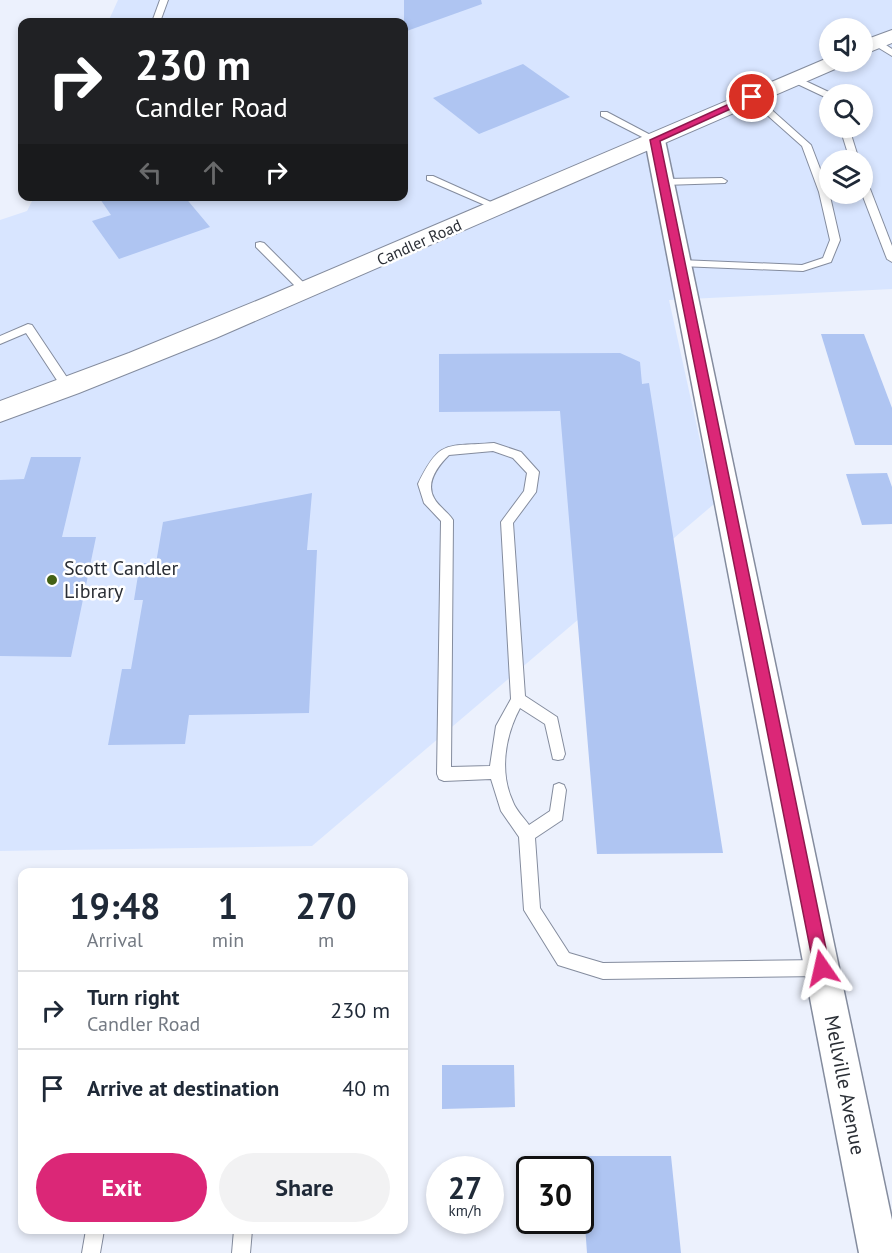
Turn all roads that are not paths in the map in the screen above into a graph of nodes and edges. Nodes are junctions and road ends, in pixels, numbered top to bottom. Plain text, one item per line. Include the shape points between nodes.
1 (164, 0) edge
2 (157, 18) edge
3 (819, 69) edge
4 (794, 79) junction
5 (819, 91) edge
6 (752, 97) junction
7 (604, 114) dead end
8 (655, 140) junction
9 (430, 178) dead end
10 (722, 181) dead end
11 (664, 182) junction
12 (871, 204) edge
13 (497, 207) junction
14 (260, 245) dead end
15 (892, 259) edge
16 (680, 263) junction
17 (305, 290) junction
18 (0, 340) edge
19 (68, 388) junction
20 (0, 412) edge
21 (518, 699) junction
22 (558, 754) dead end
23 (497, 772) junction
24 (559, 790) dead end
25 (527, 835) junction
26 (822, 968) junction
27 (94, 1234) edge
28 (243, 1234) edge
29 (90, 1253) edge
30 (242, 1253) edge
31 (879, 1253) edge

1 - 2 lane
3 - 4 main road, Candler Road
4 - 5 lane
4 - 6 main road, Candler Road
6 - 8 main road, Candler Road
6 - 16 lane via 806,145 824,192 835,240 827,260 803,268
7 - 8 lane
8 - 11 street, Mellville Avenue
8 - 13 main road, Candler Road
9 - 13 lane
10 - 11 lane
11 - 16 street, Mellville Avenue
12 - 15 lane
13 - 17 main road, Candler Road
14 - 17 lane
16 - 26 street, Mellville Avenue
17 - 19 main road, Candler Road
18 - 19 lane via 28,328
19 - 20 main road, Candler Road
21 - 22 lane via 552,722
21 - 23 lane via 503,726
21 - 23 lane via 507,522 531,492 533,472 517,455 494,447 446,451 434,463 424,484 428,500 447,520 444,774
23 - 25 lane via 506,806
24 - 25 lane via 557,815
25 - 26 lane via 532,910 564,959 603,971
26 - 31 street, Mellville Avenue
27 - 29 lane
28 - 30 lane

